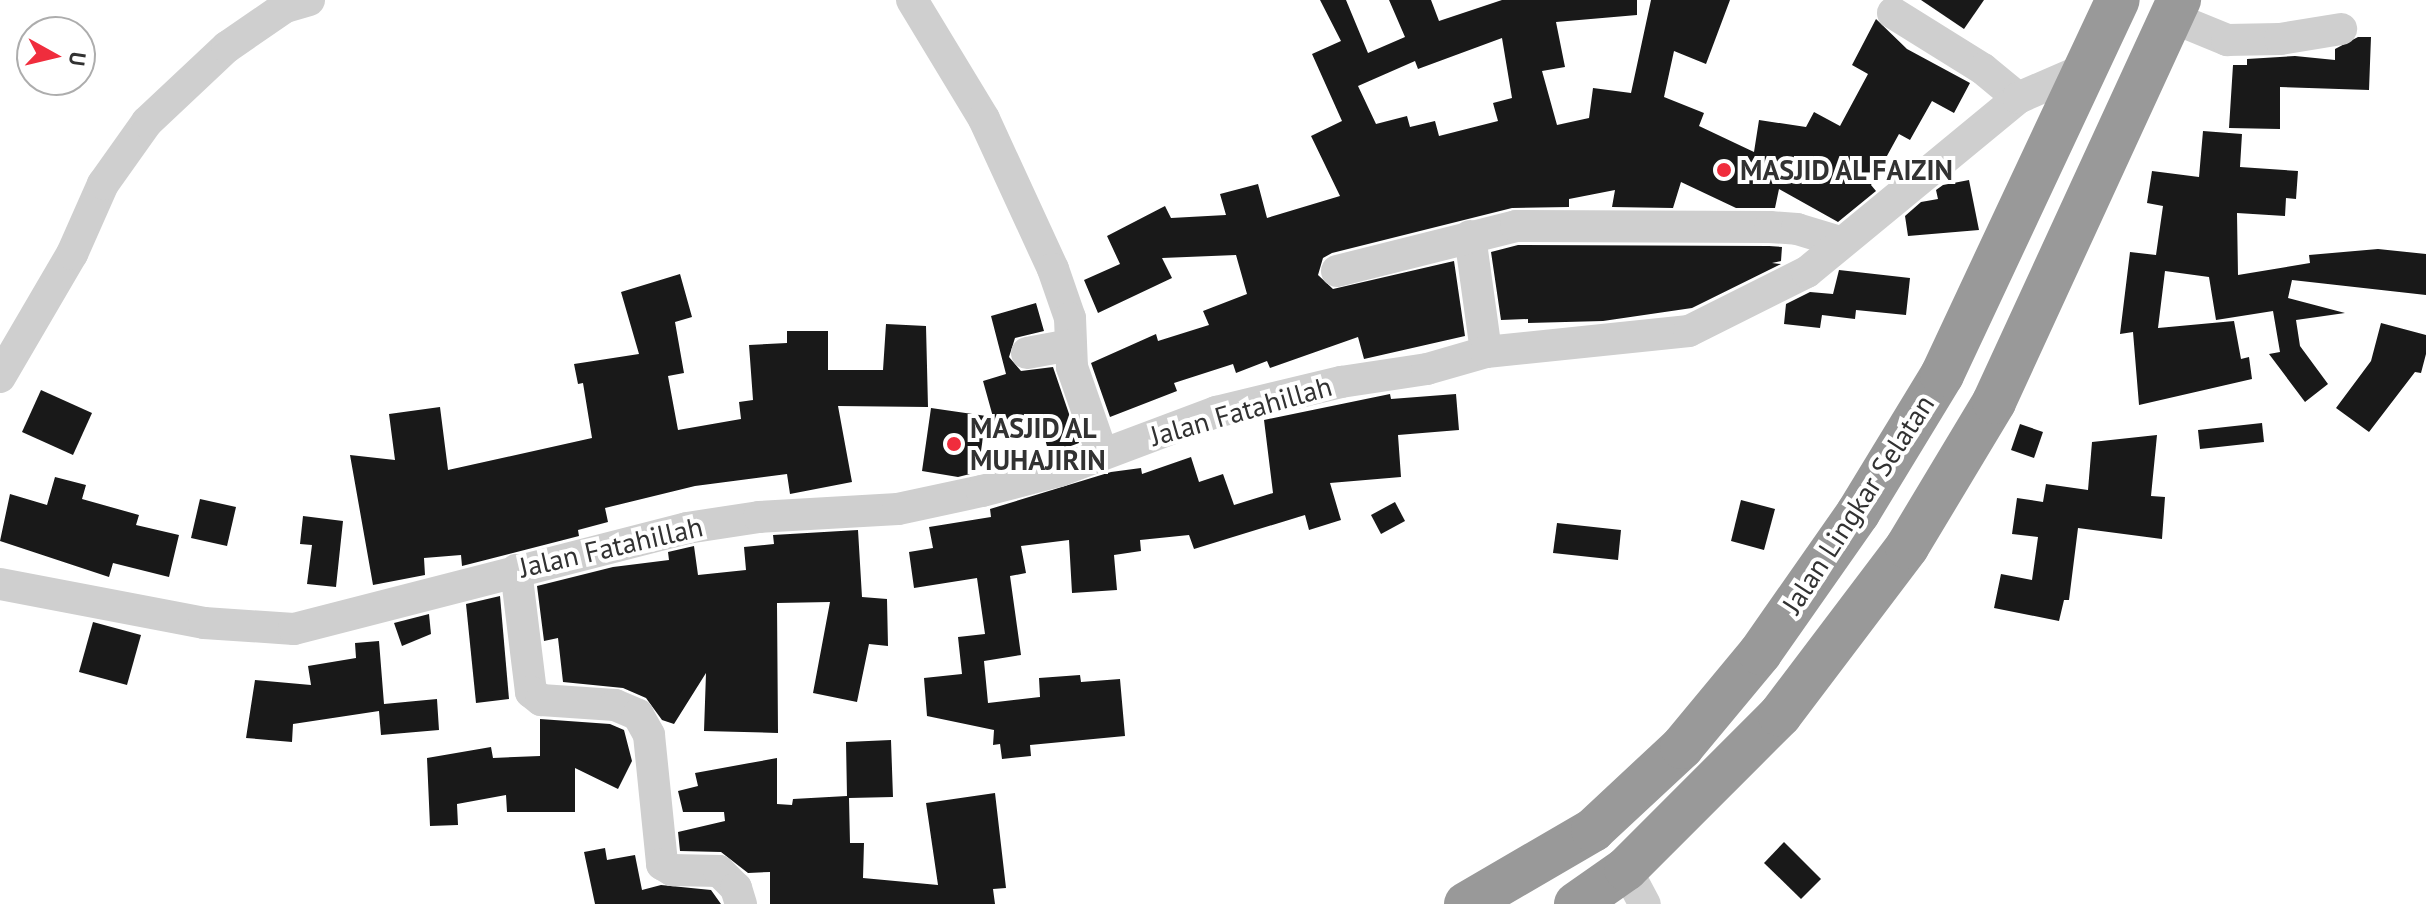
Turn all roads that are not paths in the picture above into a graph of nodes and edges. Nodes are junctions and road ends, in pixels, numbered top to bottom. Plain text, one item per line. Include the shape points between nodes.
1 (309, 0) edge
2 (912, 0) edge
3 (2118, 0) edge
4 (2175, 9) edge
5 (1893, 13) dead end
6 (2341, 29) dead end
7 (2087, 68) junction
8 (2018, 98) junction
9 (1470, 236) junction
10 (1840, 242) junction
11 (1337, 271) dead end
12 (1070, 345) junction
13 (1486, 352) junction
14 (1027, 353) dead end
15 (0, 377) edge
16 (1102, 453) junction
17 (516, 570) junction
18 (0, 584) edge
19 (1682, 747) junction
20 (1722, 775) junction
21 (1636, 887) edge
22 (741, 904) edge
23 (1466, 904) edge
24 (1576, 904) edge

1 - 15 street via 285,7 227,47 147,122 103,184 72,254
2 - 12 street via 984,119 1026,203 1065,298
3 - 7 highway, Jalan Lingkar Selatan
4 - 6 street via 2227,40 2280,39
4 - 20 highway, Jalan Lingkar Selatan via 1994,402 1907,547 1780,715
5 - 8 street via 1983,69
7 - 8 street, Jalan Fatahillah
7 - 19 highway, Jalan Lingkar Selatan via 1942,375 1858,513 1760,653
8 - 10 street, Jalan Fatahillah
9 - 10 street via 1516,226 1700,224 1797,229
9 - 11 street
9 - 13 street
10 - 13 street, Jalan Fatahillah via 1807,272 1689,331
12 - 14 street
12 - 16 street via 1072,367
13 - 16 street, Jalan Fatahillah via 1427,369 1260,400
16 - 17 street, Jalan Fatahillah via 1025,480 898,509 720,522
17 - 18 street, Jalan Fatahillah via 294,629 204,623
17 - 22 street via 531,692 541,700 615,705 638,715 649,735 662,864 672,870 719,871 736,888
19 - 20 highway
19 - 23 highway, Jalan Lingkar Selatan via 1593,830
20 - 21 highway, Jalan Lingkar Selatan
21 - 24 highway, Jalan Lingkar Selatan

